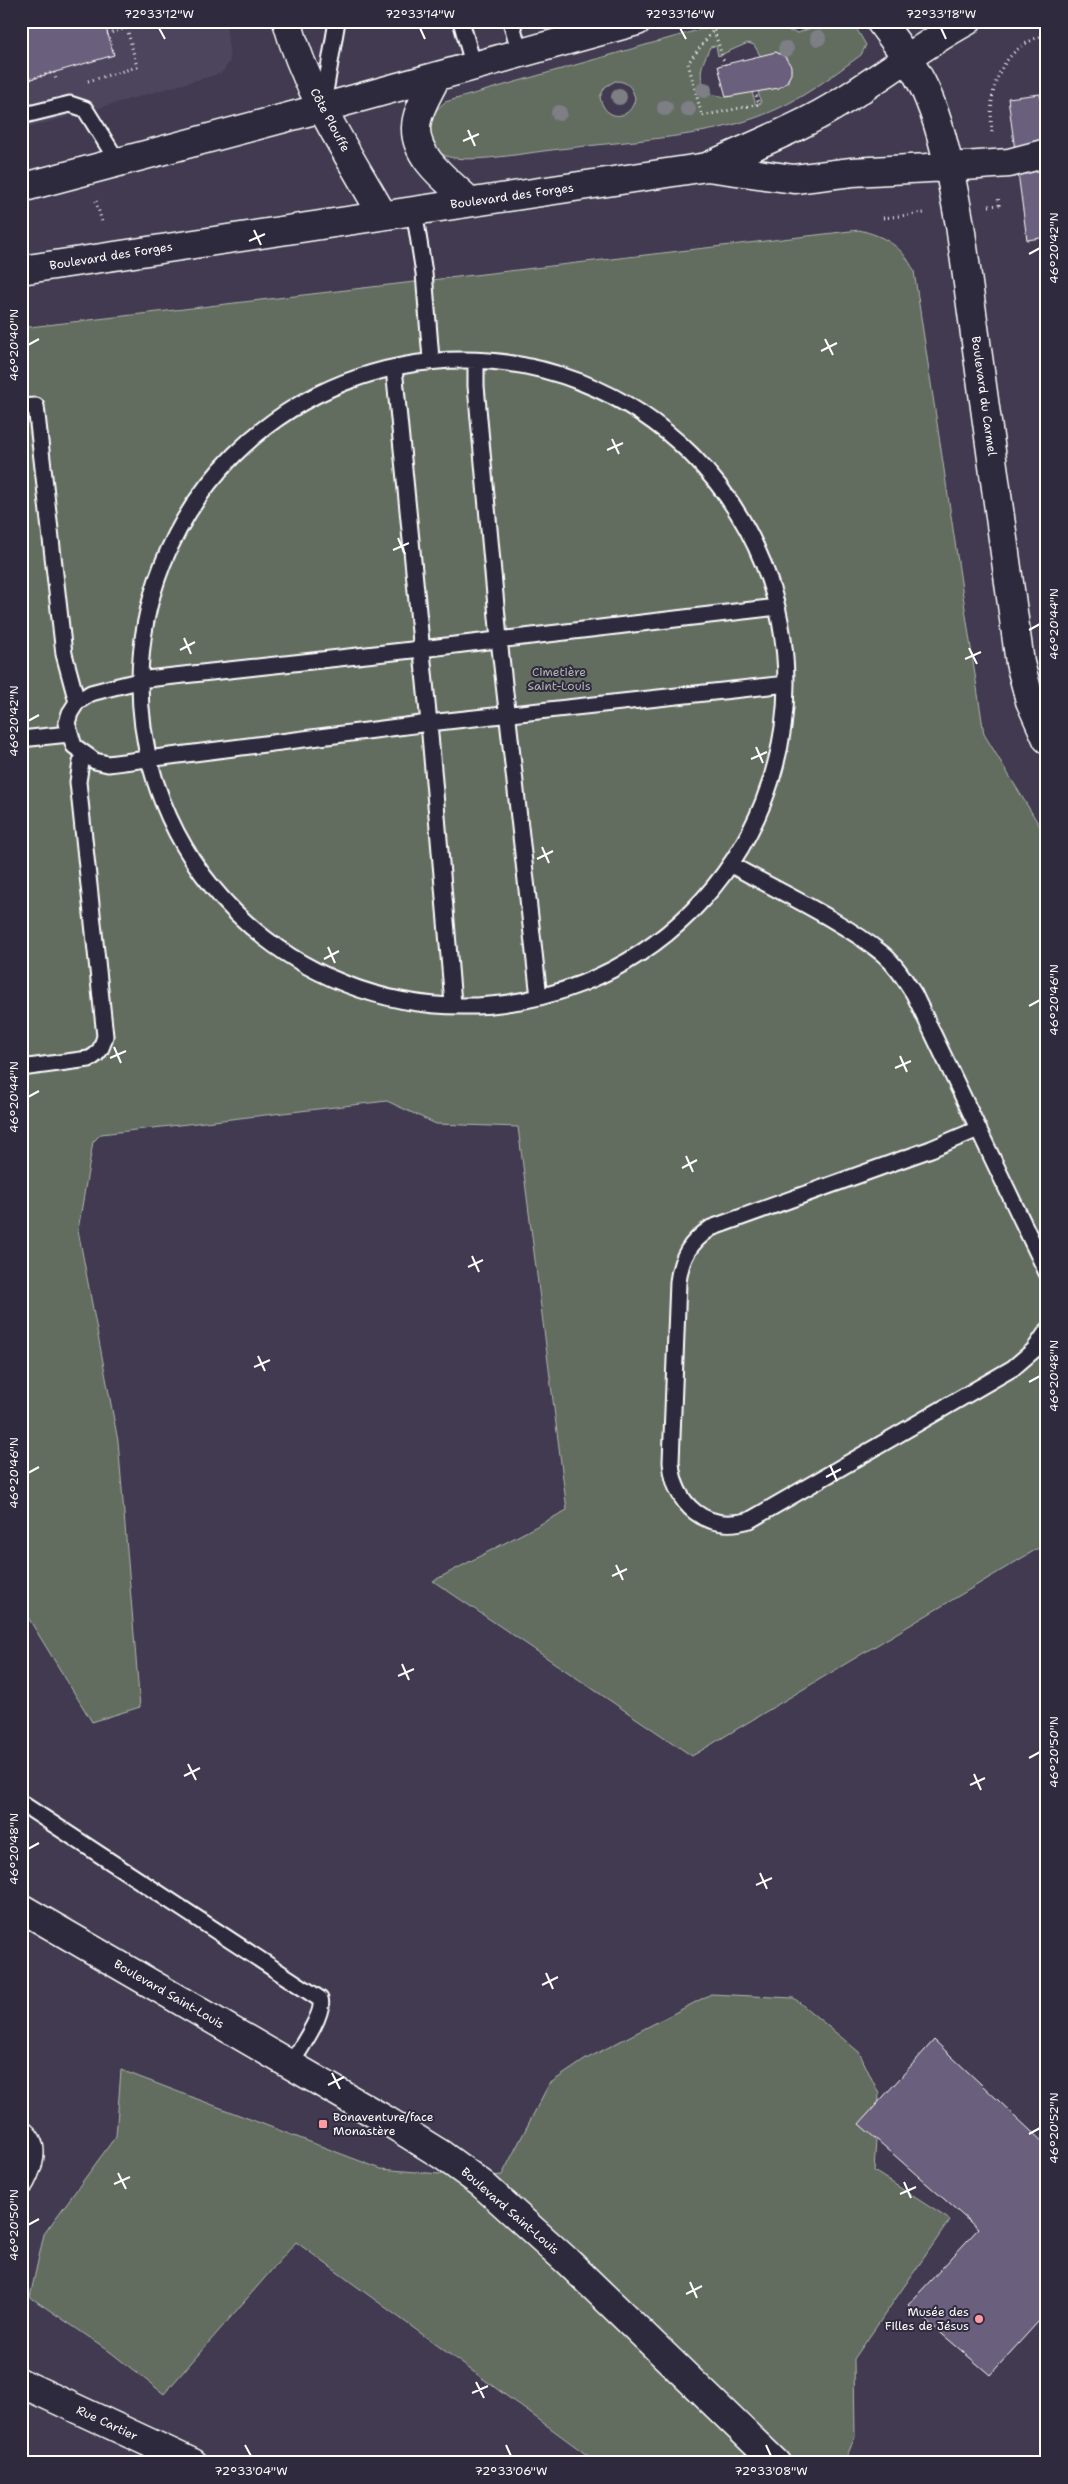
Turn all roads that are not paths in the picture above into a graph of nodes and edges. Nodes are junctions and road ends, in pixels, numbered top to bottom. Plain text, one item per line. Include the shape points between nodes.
1 (288, 21) edge
2 (337, 21) edge
3 (461, 21) edge
4 (511, 21) edge
5 (880, 21) edge
6 (967, 21) edge
7 (631, 22) edge
8 (520, 54) junction
9 (907, 58) junction
10 (474, 67) junction
11 (436, 77) junction
12 (322, 108) junction
13 (21, 116) edge
14 (1047, 153) edge
15 (118, 162) junction
16 (707, 167) junction
17 (948, 167) junction
18 (21, 188) edge
19 (470, 202) junction
20 (414, 210) junction
21 (382, 214) junction
22 (21, 270) edge
23 (431, 359) junction
24 (476, 362) junction
25 (394, 368) junction
26 (21, 407) edge
27 (769, 608) junction
28 (499, 639) junction
29 (421, 649) junction
30 (147, 679) junction
31 (778, 686) junction
32 (77, 702) junction
33 (507, 716) junction
34 (430, 723) junction
35 (69, 734) junction
36 (1047, 738) edge
37 (21, 739) edge
38 (84, 756) junction
39 (155, 758) junction
40 (737, 868) junction
41 (539, 997) junction
42 (452, 1003) junction
43 (21, 1068) edge
44 (978, 1129) junction
45 (1047, 1273) edge
46 (1047, 1331) edge
47 (21, 1803) edge
48 (21, 1908) edge
49 (290, 2065) junction
50 (21, 2135) edge
51 (21, 2180) edge
52 (21, 2383) edge
53 (193, 2463) edge
54 (776, 2463) edge

1 - 12 street, Côte Plouffe via 299,57
2 - 12 lane
3 - 10 lane
4 - 8 lane
5 - 9 street, Boulevard du Carmel
6 - 9 street, Boulevard des Forges
7 - 8 street
8 - 10 street
9 - 16 street, Boulevard des Forges via 824,112
9 - 17 street, Boulevard du Carmel via 929,97
10 - 11 street
11 - 12 street
11 - 19 street via 417,120 418,143 431,164
12 - 15 street
12 - 21 street, Côte Plouffe
13 - 15 lane via 70,104 85,109
14 - 17 street via 1009,163
15 - 18 street
16 - 17 street via 794,179
16 - 19 street, Boulevard des Forges
17 - 36 street, Boulevard du Carmel via 960,225 1020,663 1030,700
19 - 20 street, Boulevard des Forges
20 - 21 street, Boulevard des Forges
20 - 23 lane via 424,273
21 - 22 street, Boulevard des Forges
23 - 24 lane
23 - 25 lane
24 - 27 lane via 581,376 615,391 648,412 679,438 728,499 745,531
24 - 28 lane
25 - 29 lane
25 - 30 lane via 352,380 289,408 236,444 213,468 172,532 161,563 150,624
26 - 32 lane via 36,406 64,654
27 - 28 lane
27 - 31 lane
28 - 29 lane
28 - 33 lane
29 - 30 lane
29 - 34 lane
30 - 32 lane via 91,693
30 - 39 lane
31 - 33 lane
31 - 40 lane via 774,753 767,790 757,826
32 - 35 lane via 67,723
33 - 34 lane
33 - 41 lane
34 - 39 lane
34 - 42 lane
35 - 37 lane
35 - 38 lane via 74,746
38 - 39 lane via 108,764
38 - 43 lane via 78,782 105,1036 102,1047 89,1059
39 - 42 lane via 167,800 199,868 223,903 252,933 286,955 367,989 406,999
40 - 41 lane via 701,917 676,938 608,976
40 - 44 lane via 853,933 884,955 900,972 914,994
41 - 42 lane
44 - 45 lane
44 - 46 lane via 711,1228 693,1241 682,1260 678,1282 671,1462 674,1485 686,1504 705,1518 727,1524 750,1520 1013,1368 1034,1350
47 - 49 lane via 320,1999 319,2014
48 - 49 street, Boulevard Saint-Louis
49 - 54 street, Boulevard Saint-Louis via 420,2140 482,2184 566,2260
50 - 51 street via 26,2139 30,2155
52 - 53 street, Rue Cartier

